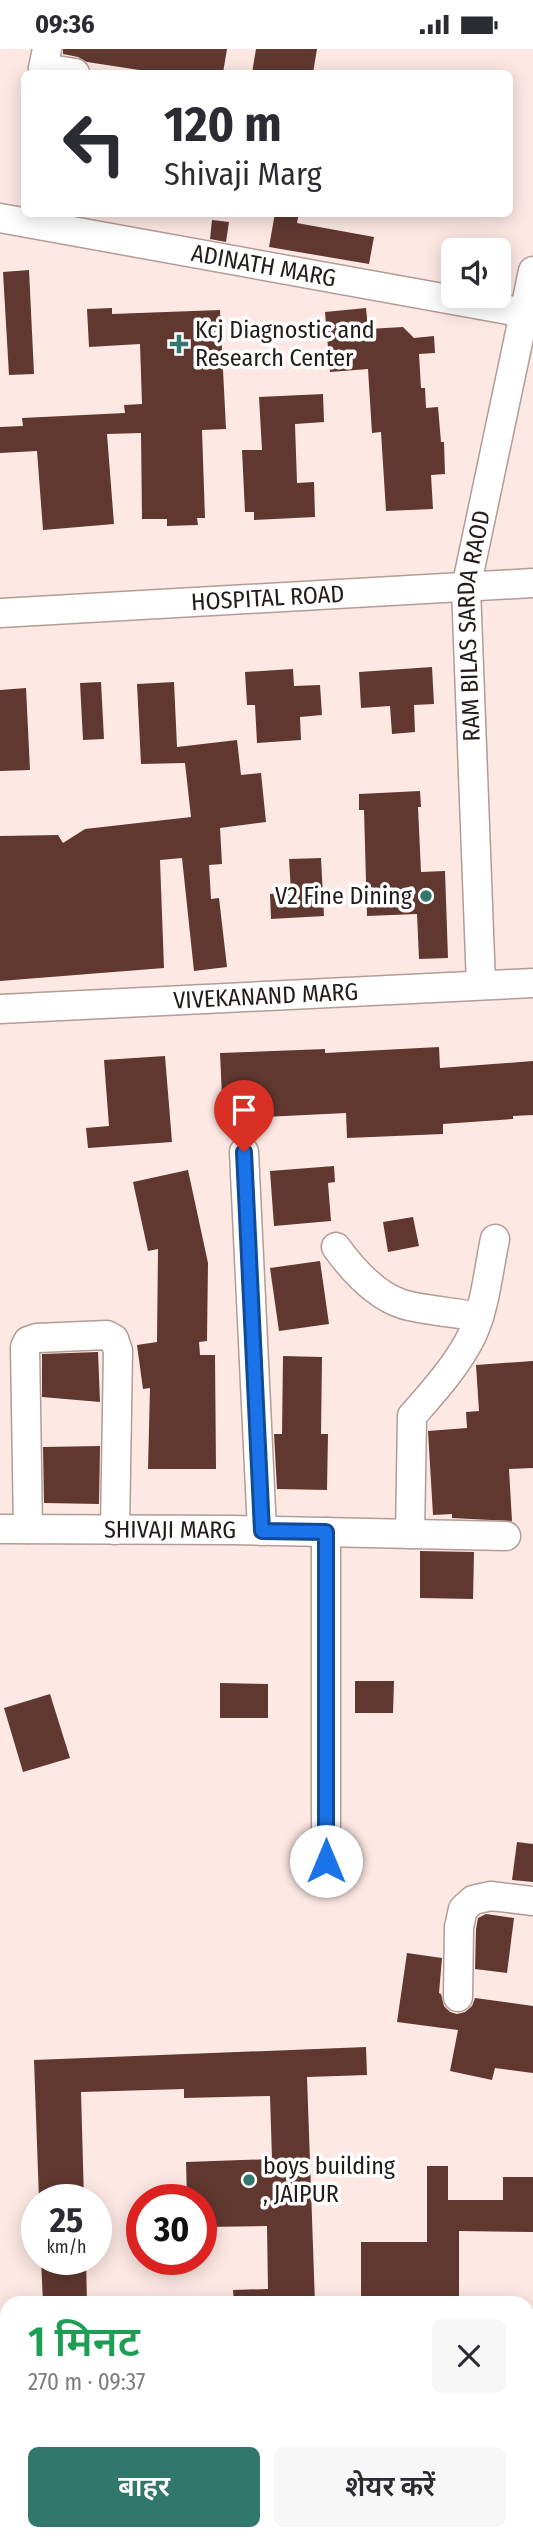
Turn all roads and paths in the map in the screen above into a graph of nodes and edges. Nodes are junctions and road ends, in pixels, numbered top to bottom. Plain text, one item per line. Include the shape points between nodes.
1 (47, 49) edge
2 (56, 70) edge
3 (0, 218) edge
4 (533, 271) edge
5 (525, 313) junction
6 (533, 583) edge
7 (466, 588) junction
8 (0, 613) edge
9 (533, 983) edge
10 (481, 985) junction
11 (0, 1009) edge
12 (244, 1152) dead end
13 (495, 1239) dead end
14 (336, 1247) dead end
15 (479, 1317) junction
16 (14, 1529) edge
17 (115, 1530) junction
18 (262, 1531) junction
19 (326, 1532) junction
20 (410, 1534) junction
21 (506, 1536) dead end
22 (326, 1861) dead end
23 (533, 1901) edge
24 (458, 1997) dead end

1 - 2 street via 43,68
3 - 5 street, ADINATH MARG
4 - 5 street, RAM BILAS SARDA RAOD
5 - 7 street, RAM BILAS SARDA RAOD
6 - 7 street, HOSPITAL ROAD
7 - 8 street, HOSPITAL ROAD
7 - 10 street, RAM BILAS SARDA RAOD
9 - 10 street, VIVEKANAND MARG
10 - 11 street, VIVEKANAND MARG
12 - 18 street
13 - 15 street
14 - 15 street via 351,1267 401,1303
15 - 20 street via 469,1342 440,1385 412,1416
16 - 17 street, SHIVAJI MARG
16 - 17 street via 25,1347 37,1338 107,1335 114,1339 117,1350
17 - 18 street, SHIVAJI MARG
18 - 19 street, SHIVAJI MARG
19 - 20 street, SHIVAJI MARG
19 - 22 street
20 - 21 street, SHIVAJI MARG
23 - 24 street via 491,1896 473,1900 463,1909

